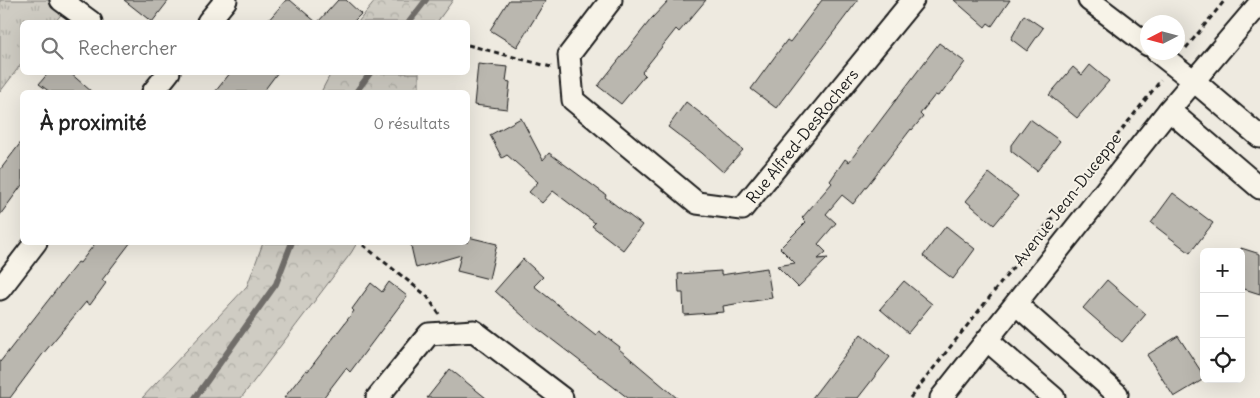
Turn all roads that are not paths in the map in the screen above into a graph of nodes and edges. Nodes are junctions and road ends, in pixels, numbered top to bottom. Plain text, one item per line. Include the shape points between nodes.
1 (61, 0) edge
2 (226, 0) edge
3 (611, 0) edge
4 (913, 0) edge
5 (1089, 0) edge
6 (1260, 3) edge
7 (88, 20) edge
8 (210, 20) edge
9 (1140, 39) edge
10 (1166, 60) edge
11 (1194, 81) junction
12 (1170, 110) junction
13 (1260, 137) edge
14 (1260, 188) edge
15 (34, 245) edge
16 (0, 289) edge
17 (1016, 304) junction
18 (987, 340) junction
19 (378, 398) edge
20 (562, 398) edge
21 (941, 398) edge
22 (1054, 398) edge
23 (1116, 398) edge

1 - 7 street
2 - 8 street
3 - 4 street, Rue Alfred-DesRochers via 569,55 573,100 697,203 742,209
5 - 9 street
6 - 11 street, Avenue Jean-Duceppe
10 - 11 street
11 - 12 street, Avenue Jean-Duceppe
11 - 13 street
12 - 14 street
12 - 17 street, Avenue Jean-Duceppe
15 - 16 street
17 - 18 street, Avenue Jean-Duceppe
17 - 23 street via 1117,394
18 - 21 street, Avenue Jean-Duceppe
18 - 22 street
19 - 20 street via 429,334 474,331

